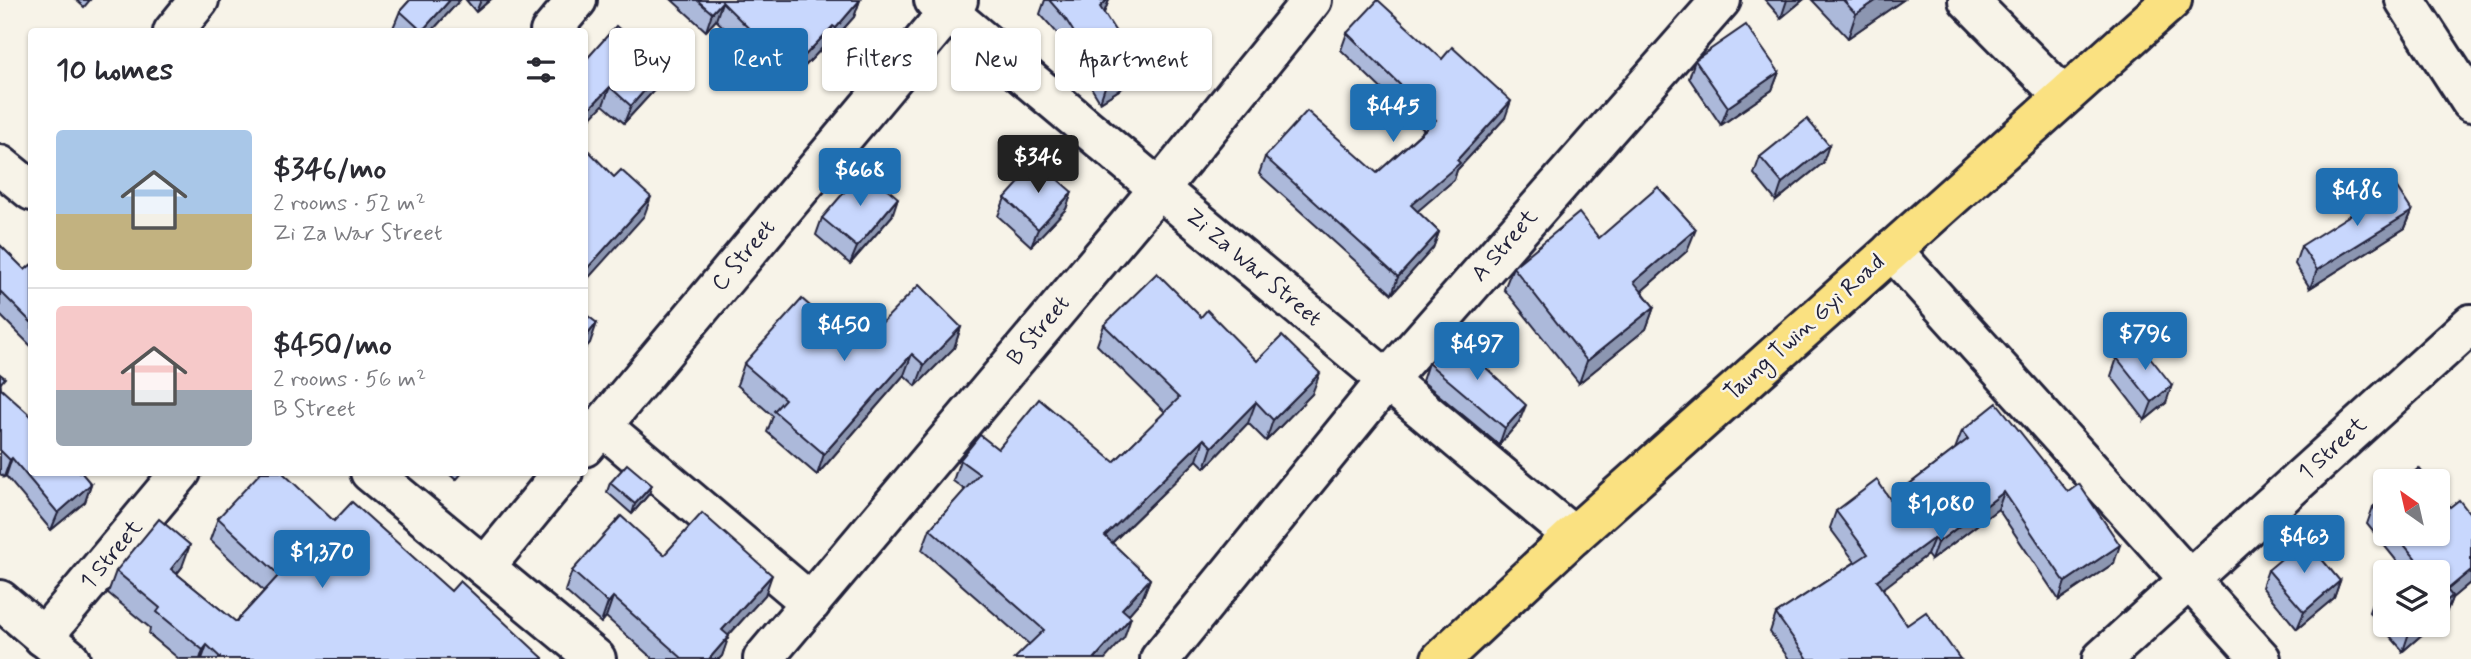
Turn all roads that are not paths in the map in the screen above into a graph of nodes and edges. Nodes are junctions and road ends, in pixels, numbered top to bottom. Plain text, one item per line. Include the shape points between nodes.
1 (199, 0) edge
2 (577, 0) edge
3 (1312, 0) edge
4 (1721, 0) edge
5 (1968, 0) edge
6 (2172, 0) edge
7 (2405, 0) edge
8 (947, 4) edge
9 (176, 28) edge
10 (553, 28) edge
11 (2062, 95) junction
12 (2471, 102) edge
13 (0, 165) edge
14 (28, 188) edge
15 (1159, 189) junction
16 (1892, 250) junction
17 (2471, 324) edge
18 (1387, 380) junction
19 (593, 437) edge
20 (178, 476) edge
21 (375, 476) edge
22 (560, 476) edge
23 (1573, 536) junction
24 (485, 567) junction
25 (2190, 580) junction
26 (0, 600) edge
27 (811, 603) junction
28 (57, 648) edge
29 (596, 659) edge
30 (764, 659) edge
31 (1160, 659) edge
32 (1441, 659) edge
33 (2102, 659) edge
34 (2261, 659) edge

1 - 9 street
2 - 10 street
3 - 15 street, B Street
4 - 18 street, A Street
5 - 11 street
6 - 11 highway, Taung Twin Gyi Road
7 - 12 street
8 - 15 street, Zi Za War Street
8 - 19 street, C Street
11 - 16 highway, Taung Twin Gyi Road
13 - 14 street
15 - 18 street, Zi Za War Street
15 - 27 street, B Street
16 - 23 highway, Taung Twin Gyi Road
16 - 25 street
17 - 25 street, 1 Street
18 - 23 street, Zi Za War Street
18 - 31 street, A Street
19 - 27 street
20 - 28 street, 1 Street
21 - 24 street
22 - 24 street
23 - 32 highway, Taung Twin Gyi Road
24 - 29 street
25 - 33 street, 1 Street
25 - 34 street
26 - 28 street
27 - 30 street, B Street

